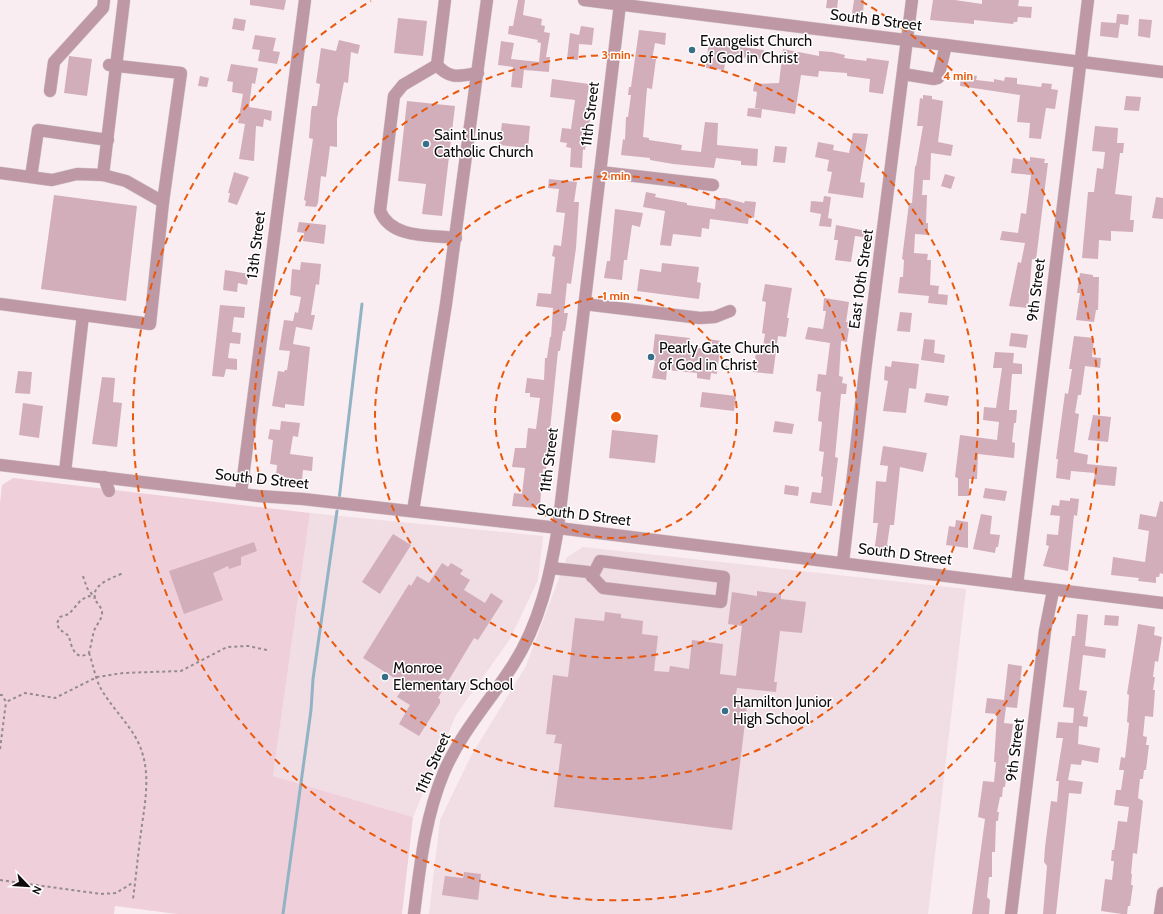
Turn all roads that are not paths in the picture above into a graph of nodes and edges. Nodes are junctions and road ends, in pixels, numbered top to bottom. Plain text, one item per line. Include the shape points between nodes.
1 (104, 0) edge
2 (117, 0) edge
3 (124, 0) edge
4 (305, 0) edge
5 (445, 0) edge
6 (487, 0) edge
7 (584, 0) edge
8 (912, 0) edge
9 (1088, 0) edge
10 (620, 4) junction
11 (681, 6) edge
12 (907, 40) junction
13 (946, 45) junction
14 (1081, 62) junction
15 (113, 65) junction
16 (437, 65) junction
17 (1163, 72) edge
18 (478, 73) junction
19 (903, 74) junction
20 (50, 91) dead end
21 (104, 139) junction
22 (600, 172) junction
23 (0, 173) edge
24 (99, 175) junction
25 (31, 177) junction
26 (713, 185) dead end
27 (163, 202) junction
28 (456, 238) junction
29 (0, 304) edge
30 (584, 304) junction
31 (730, 311) dead end
32 (83, 315) junction
33 (0, 465) edge
34 (65, 472) junction
35 (104, 477) junction
36 (109, 491) dead end
37 (241, 493) junction
38 (413, 511) junction
39 (558, 528) junction
40 (844, 562) junction
41 (551, 568) junction
42 (592, 577) junction
43 (1017, 585) junction
44 (1052, 591) junction
45 (1163, 603) edge
46 (414, 914) edge
47 (1011, 914) edge

1 - 20 street via 103,8 54,62
2 - 15 street
3 - 15 street
4 - 37 street, 13th Street
5 - 16 street
6 - 18 street
7 - 10 street, South B Street
8 - 12 street, East 10th Street
9 - 14 street, 9th Street
10 - 11 street, South B Street
10 - 22 street, 11th Street
11 - 12 street, South B Street
12 - 13 street, South B Street
12 - 19 street, East 10th Street
13 - 14 street, South B Street
13 - 19 street via 938,78
14 - 17 street, South B Street
14 - 43 street, 9th Street
15 - 21 street
15 - 27 street via 181,73
16 - 18 street via 451,76
16 - 28 street via 403,85 394,96 380,212 383,220 392,228
18 - 28 street
19 - 40 street, East 10th Street via 865,371
21 - 24 street
21 - 25 street via 38,130
22 - 26 street
22 - 30 street, 11th Street
23 - 25 street
24 - 25 street via 78,174 52,180
24 - 27 street via 126,181
27 - 32 street via 150,324
28 - 38 street
29 - 32 street
30 - 31 street via 700,318 714,318
30 - 39 street, 11th Street
32 - 34 street
33 - 34 street, South D Street
34 - 35 street, South D Street
35 - 36 street
35 - 37 street, South D Street
37 - 38 street, South D Street
38 - 39 street, South D Street
39 - 40 street, South D Street
39 - 41 street, 11th Street
40 - 43 street, South D Street
41 - 42 street via 588,572
41 - 46 street, 11th Street via 543,601 524,647 463,735 439,786 424,840
42 - 42 street via 603,588 721,602 724,577 600,561
43 - 44 street, South D Street
44 - 45 street, South D Street
44 - 47 street, 9th Street

